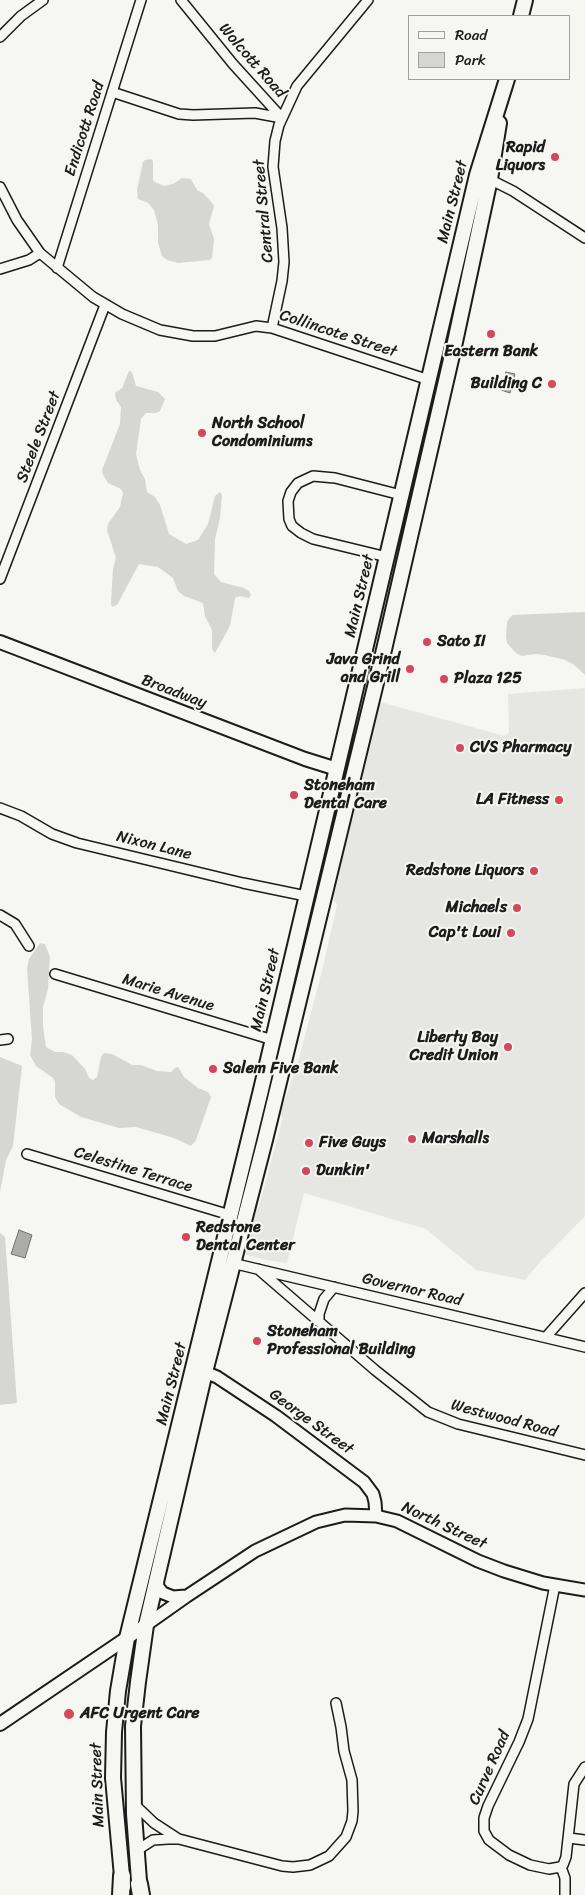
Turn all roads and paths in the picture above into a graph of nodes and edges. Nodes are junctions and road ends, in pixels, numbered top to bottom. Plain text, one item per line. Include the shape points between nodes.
1 (43, 0) edge
2 (141, 0) edge
3 (181, 0) edge
4 (368, 0) edge
5 (525, 0) edge
6 (521, 15) edge
7 (0, 37) edge
8 (507, 80) edge
9 (112, 92) junction
10 (282, 118) junction
11 (484, 177) junction
12 (0, 187) edge
13 (585, 238) edge
14 (40, 253) junction
15 (57, 268) junction
16 (0, 269) edge
17 (453, 277) junction
18 (467, 287) junction
19 (106, 305) junction
20 (272, 328) junction
21 (429, 380) junction
22 (419, 419) junction
23 (434, 436) junction
24 (401, 495) junction
25 (387, 557) junction
26 (0, 579) edge
27 (0, 642) edge
28 (337, 770) junction
29 (0, 808) edge
30 (306, 896) junction
31 (0, 915) edge
32 (29, 946) dead end
33 (55, 974) dead end
34 (273, 1040) junction
35 (27, 1154) dead end
36 (230, 1216) junction
37 (232, 1263) junction
38 (258, 1269) junction
39 (334, 1288) junction
40 (585, 1293) edge
41 (319, 1322) junction
42 (546, 1337) junction
43 (585, 1347) edge
44 (205, 1372) junction
45 (585, 1455) edge
46 (376, 1516) junction
47 (158, 1571) junction
48 (556, 1585) junction
49 (585, 1590) edge
50 (187, 1596) junction
51 (146, 1625) junction
52 (127, 1638) junction
53 (336, 1703) dead end
54 (0, 1724) edge
55 (585, 1767) edge
56 (133, 1803) junction
57 (569, 1838) junction
58 (179, 1839) junction
59 (585, 1840) edge
60 (136, 1851) junction
61 (560, 1867) junction
62 (122, 1876) joint
63 (140, 1891) edge
64 (123, 1895) edge
65 (564, 1895) edge

1 - 7 street
2 - 9 street, Endicott Road
3 - 10 street, Wolcott Road
4 - 10 street, Central Street via 301,82
5 - 6 main road
8 - 11 main road, Main Street via 497,141
9 - 10 street via 179,114 255,112
9 - 15 street, Endicott Road
10 - 20 street, Central Street via 275,141 273,167 284,262
11 - 13 street via 513,191
11 - 17 main road, Main Street
11 - 18 main road, Main Street
12 - 14 street, Collincote Street via 20,225
14 - 15 street, Collincote Street
14 - 16 street
15 - 19 street, Collincote Street
17 - 18 main road via 463,280
17 - 21 main road, Main Street
18 - 23 main road, Main Street
19 - 20 street, Collincote Street via 147,325 183,335 209,337 248,327
19 - 26 street, Steele Street
20 - 21 street, Collincote Street
21 - 22 main road, Main Street
22 - 23 main road via 422,431
22 - 24 main road, Main Street
23 - 37 main road, Main Street via 316,931
24 - 25 main road, Main Street
24 - 25 street via 313,476 298,483 288,501 289,519 301,533
25 - 28 main road, Main Street
27 - 28 main road, Broadway
28 - 30 main road, Main Street
29 - 30 street, Nixon Lane via 77,843
30 - 34 main road, Main Street
31 - 32 street via 15,924
33 - 34 street, Marie Avenue
34 - 36 main road, Main Street
35 - 36 street, Celestine Terrace
36 - 52 main road, Main Street
37 - 38 street, Governor Road
37 - 44 main road, Main Street
38 - 39 street, Governor Road
38 - 41 street, Westwood Road
39 - 41 street via 324,1299
39 - 42 street, Governor Road
40 - 42 street
41 - 45 street, Westwood Road via 410,1399 436,1416
42 - 43 street, Governor Road
44 - 46 street, George Street via 276,1416 364,1482 376,1502
44 - 47 main road, Main Street
46 - 48 street, North Street via 407,1524 495,1568
46 - 50 street, North Street via 338,1516 310,1525 256,1551
47 - 50 street via 157,1585 162,1593 177,1598
47 - 51 main road, Main Street
48 - 49 street, North Street
48 - 61 street, Curve Road via 528,1719 488,1806 483,1825 489,1840 509,1855 538,1867
50 - 51 street, North Street
51 - 52 main road, North Street
51 - 56 main road, Main Street via 133,1726
52 - 54 main road, North Street
52 - 62 main road, Main Street via 114,1732 115,1803
53 - 58 street via 352,1780 354,1806 348,1832 332,1854 310,1866 282,1866
55 - 57 street via 573,1786
56 - 58 street via 154,1823
56 - 60 main road, Main Street
57 - 59 street
57 - 61 street via 565,1862
58 - 60 street via 157,1839
60 - 63 main road, Main Street
61 - 65 street via 566,1881
62 - 64 highway

